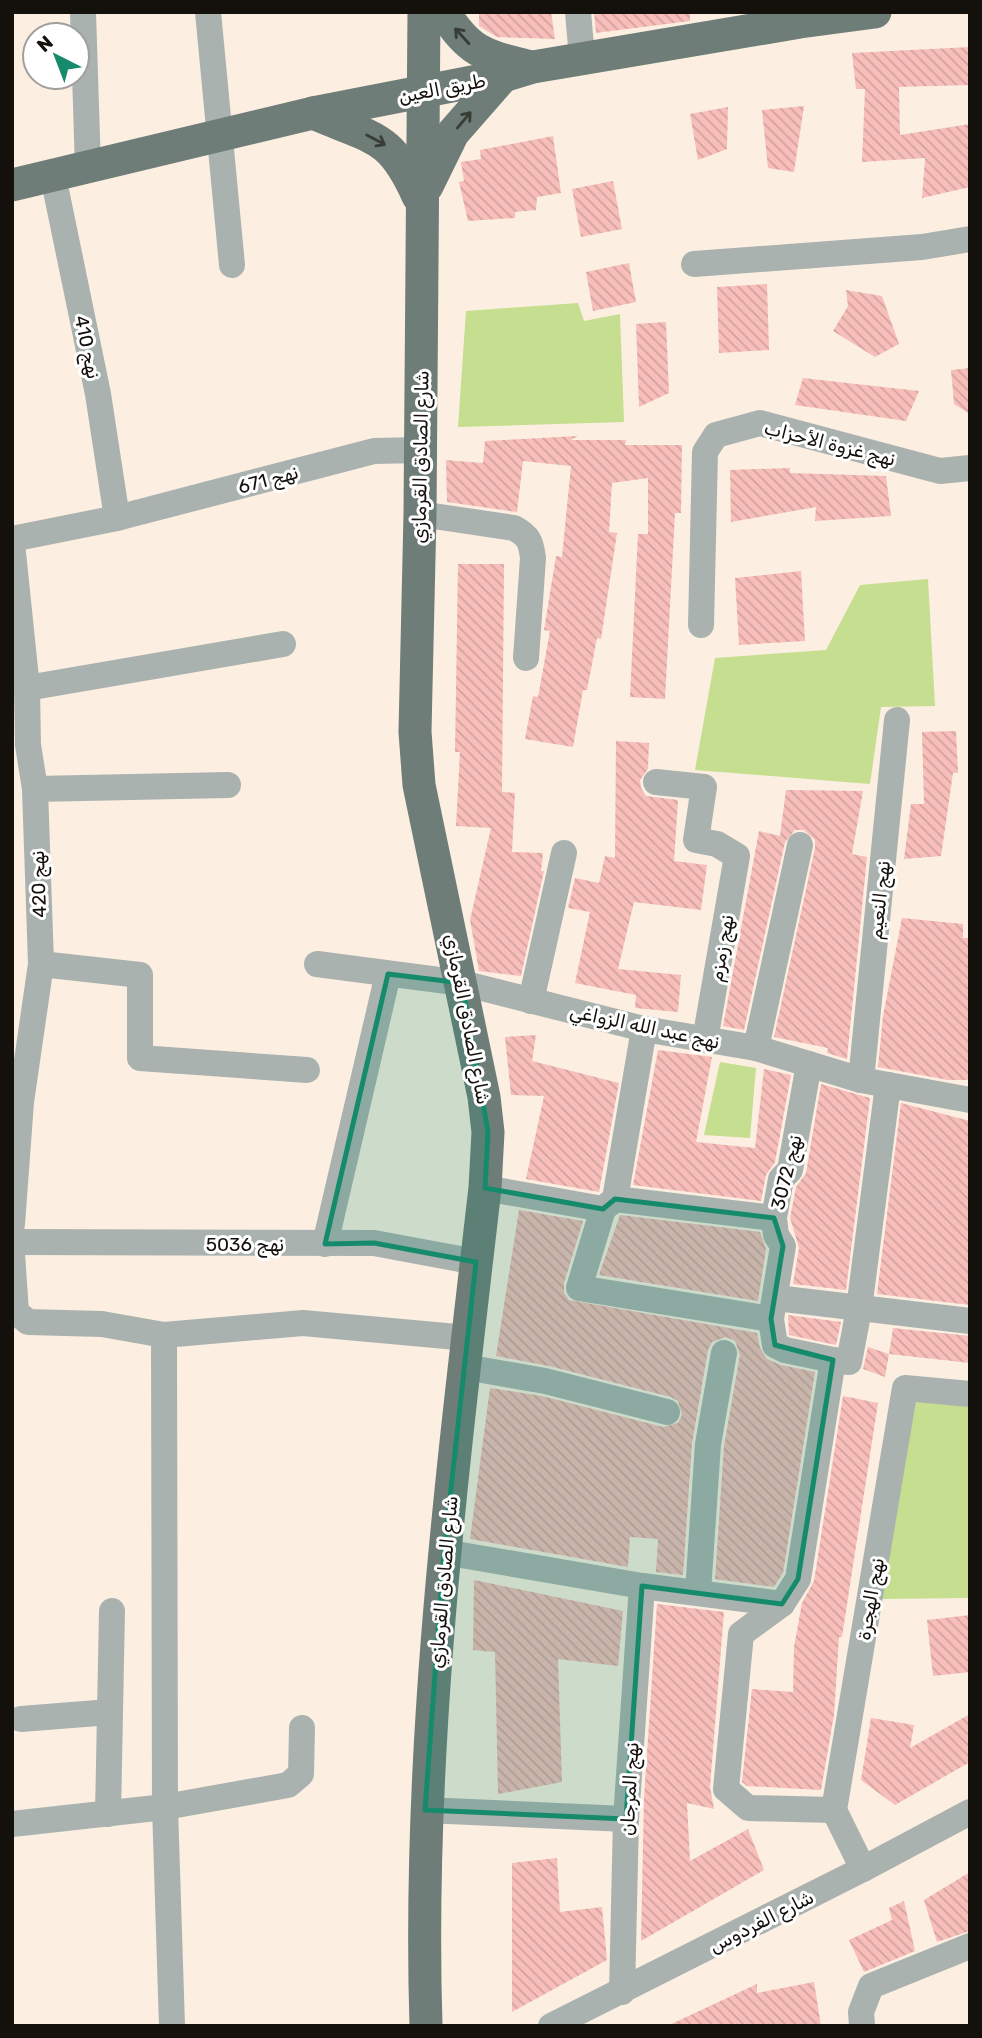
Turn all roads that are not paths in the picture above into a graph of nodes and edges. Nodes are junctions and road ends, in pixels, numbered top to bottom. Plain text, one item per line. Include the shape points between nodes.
1 (83, 12) edge
2 (208, 12) edge
3 (424, 12) edge
4 (444, 12) edge
5 (578, 12) edge
6 (875, 12) edge
7 (582, 58) junction
8 (518, 72) junction
9 (423, 93) junction
10 (313, 113) junction
11 (218, 138) junction
12 (88, 168) junction
13 (53, 176) junction
14 (12, 185) edge
15 (421, 202) junction
16 (970, 239) edge
17 (694, 264) dead end
18 (232, 265) dead end
19 (421, 450) junction
20 (970, 468) edge
21 (420, 514) junction
22 (117, 518) junction
23 (12, 541) edge
24 (701, 625) dead end
25 (283, 644) dead end
26 (526, 658) dead end
27 (27, 688) junction
28 (897, 720) dead end
29 (20, 746) edge
30 (656, 782) dead end
31 (228, 785) dead end
32 (35, 789) junction
33 (800, 845) dead end
34 (564, 853) dead end
35 (41, 964) junction
36 (317, 964) dead end
37 (388, 974) junction
38 (462, 983) junction
39 (531, 1001) junction
40 (644, 1028) junction
41 (705, 1040) junction
42 (755, 1048) junction
43 (809, 1064) junction
44 (307, 1070) dead end
45 (861, 1080) junction
46 (888, 1085) junction
47 (970, 1100) edge
48 (485, 1188) junction
49 (609, 1204) junction
50 (774, 1218) junction
51 (12, 1224) edge
52 (12, 1242) edge
53 (325, 1244) junction
54 (12, 1254) edge
55 (477, 1262) junction
56 (774, 1309) junction
57 (859, 1309) junction
58 (970, 1321) edge
59 (164, 1335) junction
60 (467, 1353) junction
61 (723, 1353) dead end
62 (833, 1360) junction
63 (970, 1394) edge
64 (667, 1412) dead end
65 (444, 1552) junction
66 (642, 1586) junction
67 (698, 1592) junction
68 (782, 1604) junction
69 (112, 1611) dead end
70 (110, 1712) junction
71 (21, 1719) dead end
72 (302, 1728) dead end
73 (165, 1807) junction
74 (425, 1810) junction
75 (834, 1810) junction
76 (970, 1812) edge
77 (108, 1814) junction
78 (626, 1819) junction
79 (12, 1824) edge
80 (863, 1869) junction
81 (970, 1945) edge
82 (424, 1988) junction
83 (622, 1992) junction
84 (172, 2026) edge
85 (426, 2026) edge
86 (449, 2026) edge
87 (551, 2026) edge
88 (862, 2026) edge

1 - 12 street
2 - 11 street
3 - 9 main road, شارع الصادق القرمازي
8 -> 4 main road via 479,53
5 - 7 street
6 - 7 main road, طريق العين
7 - 8 main road, طريق العين
8 - 9 main road, طريق العين
15 -> 8 main road via 443,147 463,120
9 - 10 main road, طريق العين
9 - 15 main road, شارع الصادق القرمازي
10 - 11 main road, طريق العين
10 -> 15 main road via 388,147 404,164
11 - 12 main road, طريق العين
11 - 18 street
12 - 13 main road, طريق العين
13 - 14 main road, طريق العين
13 - 22 street, نهج 410 via 98,394
15 - 19 main road, شارع الصادق القرمازي
16 - 17 street via 922,247
19 - 21 main road, شارع الصادق القرمازي
19 - 22 street, نهج 671 via 374,451
20 - 24 street, نهج غزوة الأحزاب via 940,471 760,423 716,435 705,452
21 - 26 street via 514,528 526,534 533,558
21 - 38 main road, شارع الصادق القرمازي via 415,678 418,772
22 - 23 street, نهج 420
23 - 27 street, نهج 420
25 - 27 street
27 - 29 street, نهج 420
28 - 45 street, نهج النعيم
29 - 32 street, نهج 420
30 - 41 street, نهج زمزم via 704,787 696,839 718,844 737,856
31 - 32 street
32 - 35 street, نهج 420
33 - 42 street
34 - 39 street
35 - 44 street via 140,975 140,1058
35 - 51 street, نهج 420 via 21,1102
36 - 37 street, نهج عبد الله الزواغي
37 - 38 street, نهج عبد الله الزواغي
37 - 53 street
38 - 39 street, نهج عبد الله الزواغي
38 - 48 main road, شارع الصادق القرمازي via 487,1121
39 - 40 street, نهج عبد الله الزواغي
40 - 41 street, نهج عبد الله الزواغي
40 - 49 street
41 - 42 street, نهج عبد الله الزواغي
42 - 43 street, نهج عبد الله الزواغي
43 - 45 street, نهج عبد الله الزواغي
43 - 50 street, نهج 3072 via 790,1170 781,1179
45 - 46 street, نهج عبد الله الزواغي
46 - 47 street, نهج عبد الله الزواغي
46 - 57 street
48 - 49 street
48 - 55 main road, شارع الصادق القرمازي
49 - 50 street
49 - 56 street via 579,1288
50 - 56 street, نهج 3072 via 783,1246
52 - 53 street, نهج 5036
53 - 55 street, نهج 5036 via 374,1243
54 - 59 street via 16,1312 21,1319 103,1324
55 - 60 main road, شارع الصادق القرمازي
56 - 57 street
56 - 62 street via 775,1345
57 - 58 street
57 - 62 street via 849,1362
59 - 60 street via 303,1323
59 - 73 street
60 - 64 street via 545,1381
60 - 65 main road, شارع الصادق القرمازي
61 - 67 street via 708,1444
62 - 68 street via 798,1579
63 - 75 street, نهج الهجرة via 905,1388
65 - 66 street
65 - 74 main road, شارع الصادق القرمازي
66 - 67 street
66 - 78 street, نهج المرجان
67 - 68 street
68 - 75 street via 741,1634 726,1789 748,1808
69 - 70 street
70 - 71 street
70 - 77 street
72 - 73 street via 301,1774 288,1786
73 - 77 street
73 - 84 street
74 - 78 street
74 - 82 main road, شارع الصادق القرمازي
75 - 80 street
76 - 80 street, شارع الفردوس
77 - 79 street
78 - 83 street, نهج المرجان
80 - 83 street, شارع الفردوس
81 - 88 street via 871,1986 861,2012
82 - 85 main road, شارع الصادق القرمازي
82 - 86 main road
83 - 87 street, شارع الفردوس

